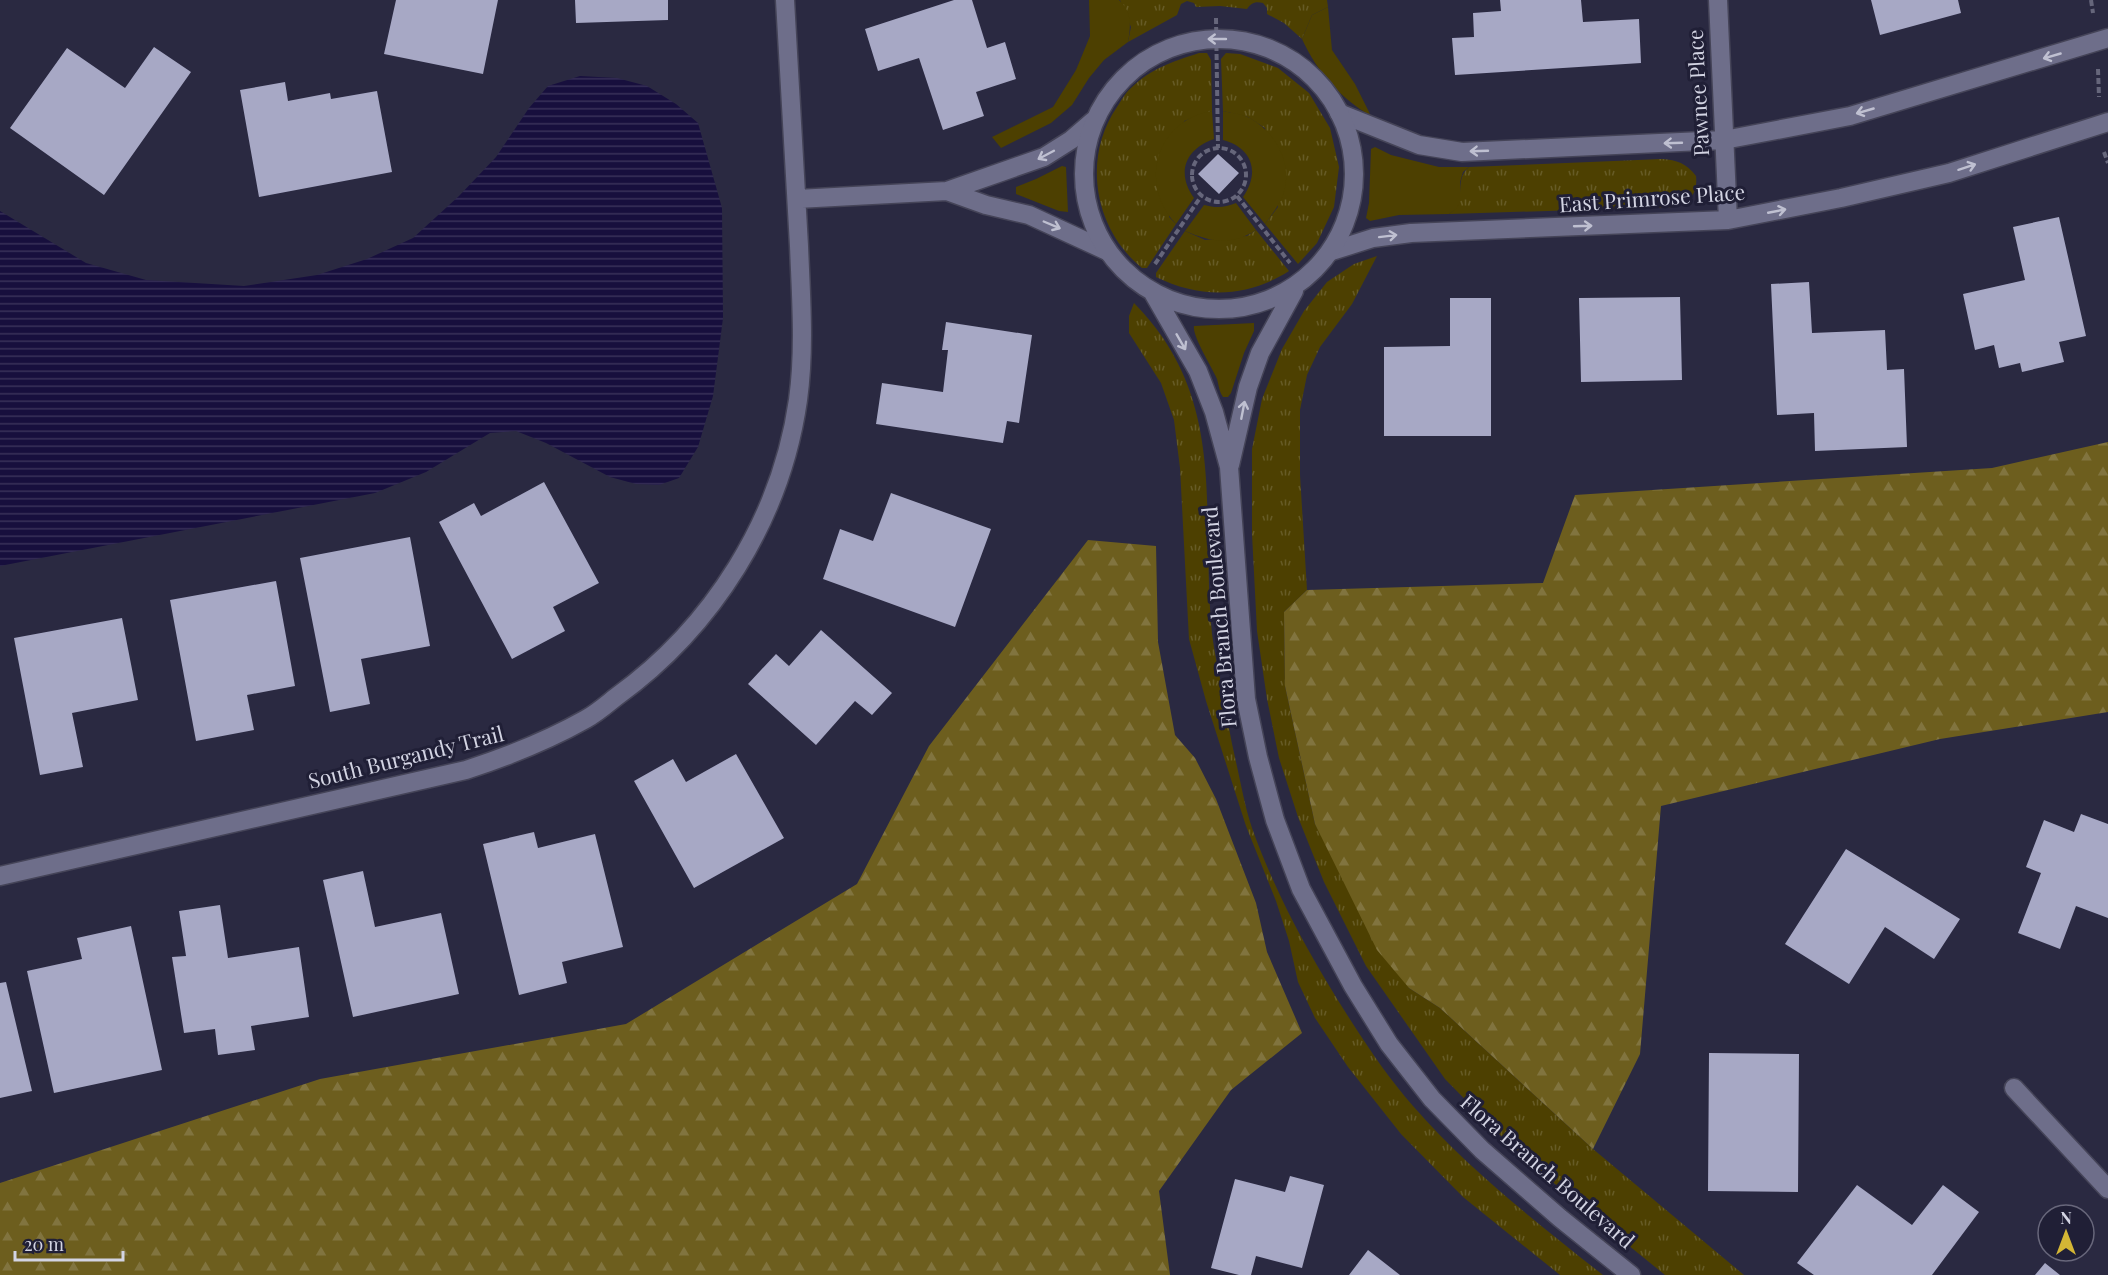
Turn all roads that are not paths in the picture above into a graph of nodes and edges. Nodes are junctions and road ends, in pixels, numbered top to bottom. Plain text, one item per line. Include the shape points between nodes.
1 (785, 0) edge
2 (1718, 0) edge
3 (2102, 40) edge
4 (1339, 113) junction
5 (1093, 121) junction
6 (2104, 123) edge
7 (1724, 140) junction
8 (947, 191) junction
9 (797, 199) junction
10 (1728, 220) junction
11 (1107, 251) junction
12 (1332, 251) junction
13 (1151, 282) junction
14 (1299, 287) junction
15 (1229, 467) junction
16 (0, 876) edge
17 (2014, 1088) dead end
18 (2108, 1189) edge
19 (1631, 1275) edge

1 - 9 street, South Burgandy Trail
2 - 7 street, Pawnee Place
3 -> 7 street via 1850,116
4 - 5 street, Flora Branch Boulevard via 1323,87 1301,66 1246,41 1216,38 1190,40 1142,61 1105,98
7 -> 4 street via 1462,152 1419,145
4 - 12 street, Flora Branch Boulevard via 1349,139 1352,195
5 -> 8 street via 1044,157
5 - 11 street, Flora Branch Boulevard via 1084,154 1083,188 1091,221
10 -> 6 street, East Primrose Place via 1948,173
7 - 10 street, Pawnee Place
8 - 9 street
8 -> 11 street via 1029,215
9 - 16 street, South Burgandy Trail via 803,340 798,400 785,458 762,520 729,581 689,633 644,677 588,718 526,750 466,770
12 -> 10 street, East Primrose Place via 1373,238 1411,233
11 - 13 street, Flora Branch Boulevard via 1122,268
12 - 14 street, Flora Branch Boulevard
13 - 14 street, Flora Branch Boulevard via 1179,302 1208,308 1265,303
13 -> 15 street, Flora Branch Boulevard via 1198,371
15 -> 14 street, Flora Branch Boulevard via 1260,353
15 - 19 street, Flora Branch Boulevard via 1246,699 1275,820 1301,889 1389,1044 1432,1099 1482,1150
17 - 18 street

